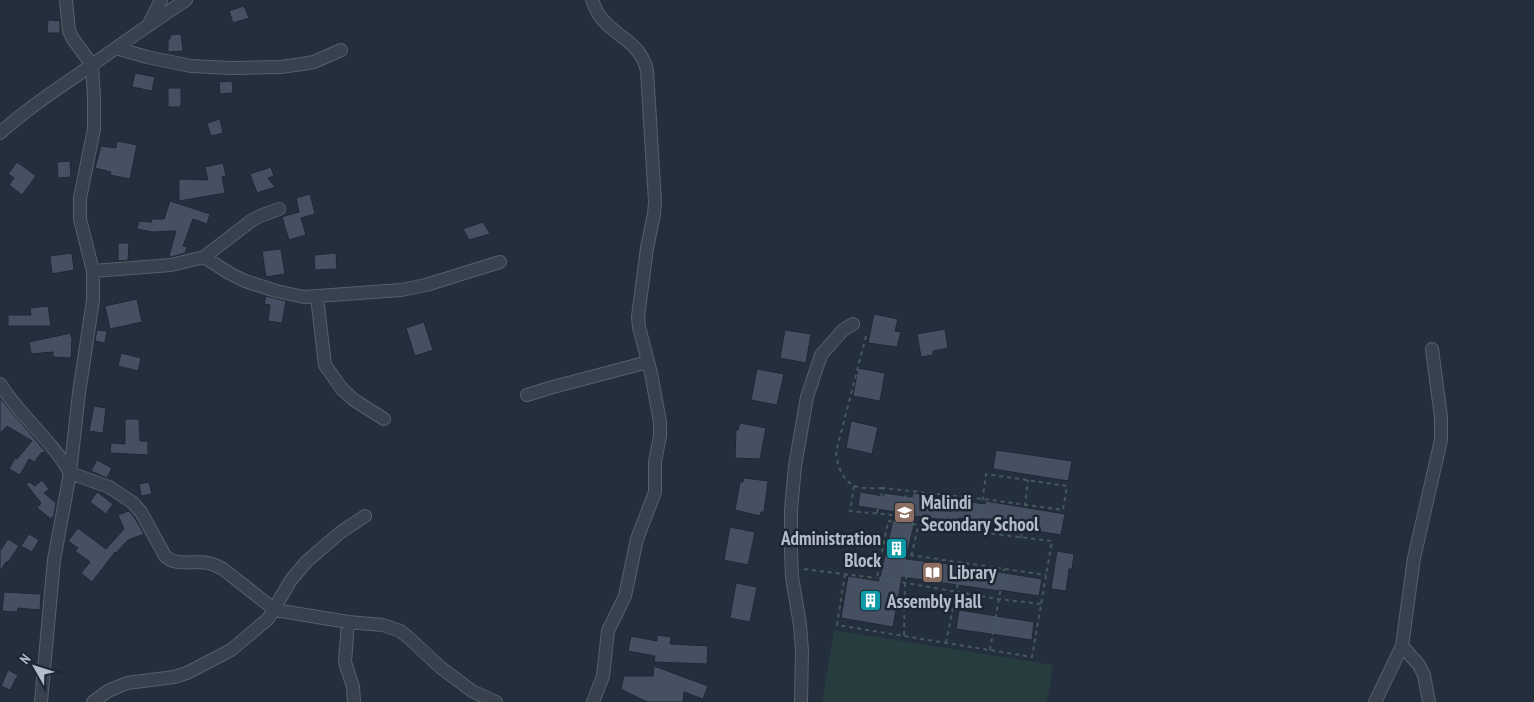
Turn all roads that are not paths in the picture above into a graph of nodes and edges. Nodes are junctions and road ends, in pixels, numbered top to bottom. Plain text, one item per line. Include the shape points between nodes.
1 (66, 0) edge
2 (161, 0) edge
3 (186, 0) edge
4 (592, 0) edge
5 (149, 23) junction
6 (116, 48) junction
7 (341, 50) dead end
8 (92, 65) junction
9 (0, 132) edge
10 (279, 209) dead end
11 (204, 257) junction
12 (500, 262) dead end
13 (93, 271) junction
14 (317, 297) junction
15 (853, 324) dead end
16 (1432, 349) dead end
17 (648, 362) junction
18 (0, 384) edge
19 (527, 395) dead end
20 (384, 419) dead end
21 (70, 473) junction
22 (365, 516) dead end
23 (274, 610) junction
24 (348, 622) junction
25 (1402, 646) junction
26 (41, 702) edge
27 (93, 702) edge
28 (354, 702) edge
29 (496, 702) edge
30 (594, 702) edge
31 (801, 702) edge
32 (1375, 702) edge
33 (1429, 702) edge

1 - 8 street via 73,39
2 - 5 street
3 - 5 street
4 - 17 street via 606,23 639,51 647,71 655,202 638,317
5 - 6 street
6 - 7 street via 191,66 232,68 302,64
6 - 8 street
8 - 9 street via 34,104
8 - 13 street via 94,129 79,208
10 - 11 street via 251,221
11 - 13 street via 171,265
11 - 14 street via 245,281 290,295
12 - 14 street via 414,288
13 - 21 street via 92,310
14 - 20 street via 325,365 354,400
15 - 31 street via 843,330 821,355 807,397 795,466 791,510 792,577 802,651
16 - 25 street via 1441,440 1414,558
17 - 19 street
17 - 30 street via 660,422 654,462 655,492 637,539 625,596 608,632 603,676
18 - 21 street via 53,446
21 - 23 street via 109,487 132,502 170,560 217,566
21 - 26 street via 54,560
22 - 23 street via 307,560
23 - 24 street
23 - 27 street via 259,628 231,650 198,668 174,677 127,683
24 - 28 street via 345,662
24 - 29 street via 400,631 472,691
25 - 32 street
25 - 33 street via 1424,675

